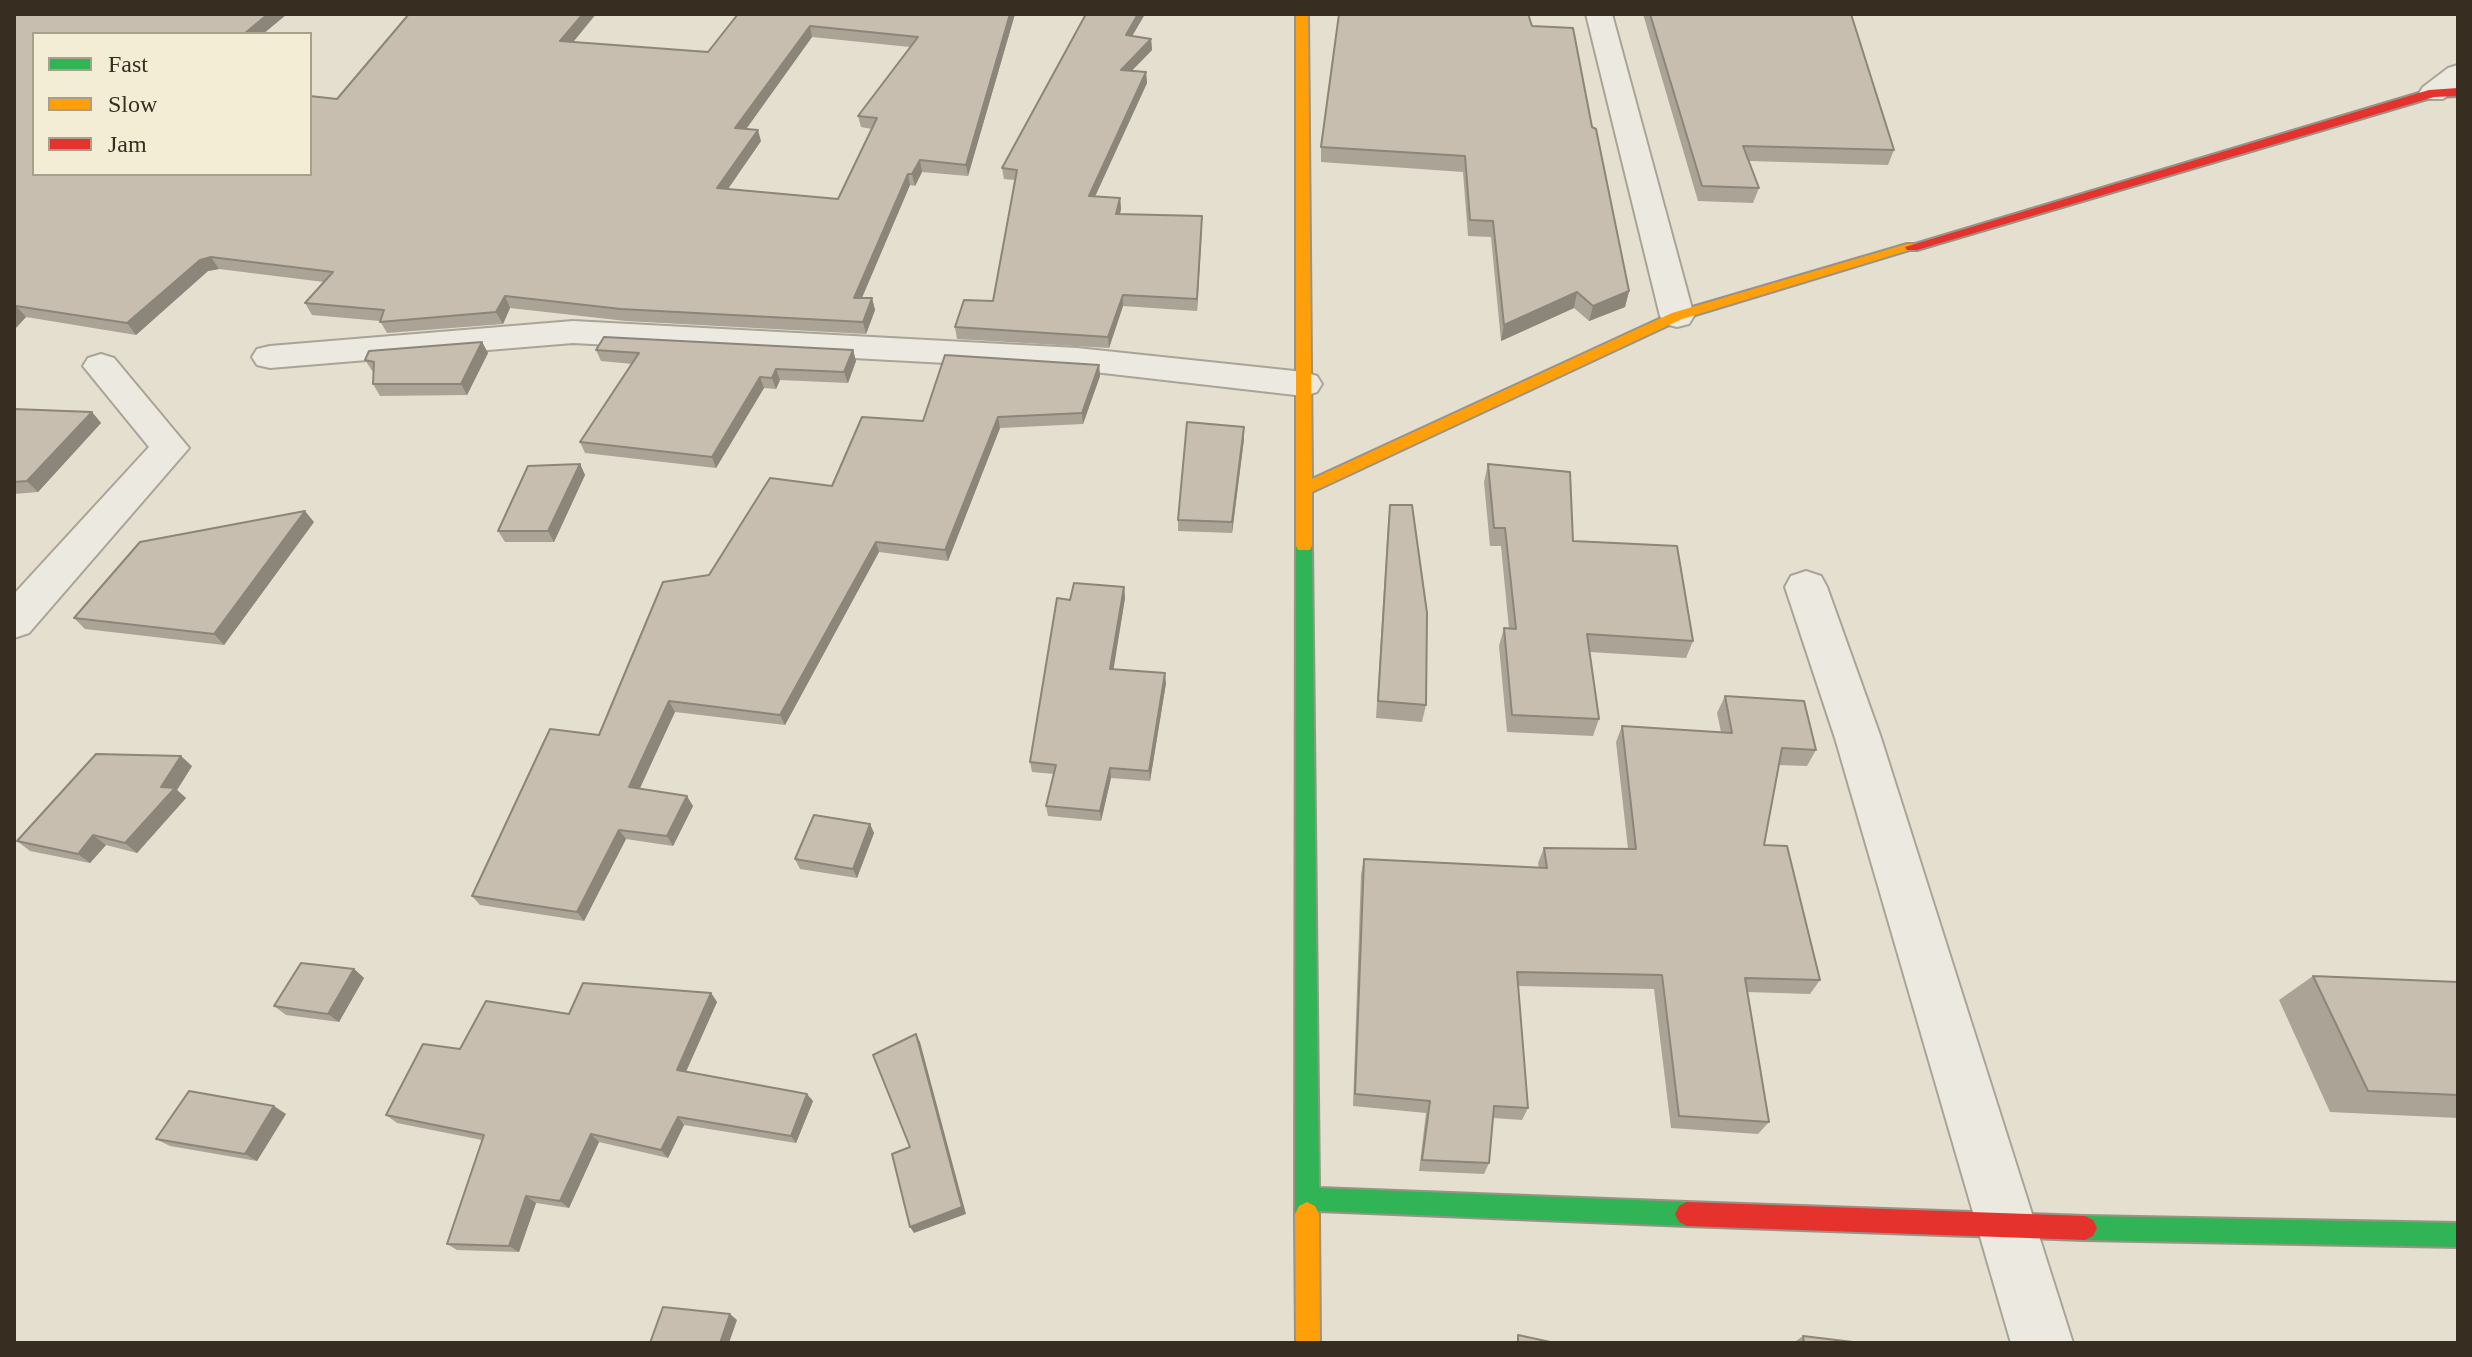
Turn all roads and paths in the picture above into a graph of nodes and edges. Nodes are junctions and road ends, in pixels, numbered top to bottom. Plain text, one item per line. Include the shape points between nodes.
1 (1302, 14) edge
2 (1599, 14) edge
3 (2458, 74) edge
4 (2445, 93) edge
5 (1677, 316) junction
6 (270, 357) dead end
7 (101, 366) dead end
8 (1304, 384) junction
9 (1305, 489) junction
10 (1806, 587) dead end
11 (14, 622) edge
12 (1308, 1199) junction
13 (2004, 1227) junction
14 (2458, 1235) edge
15 (1308, 1343) edge
16 (2042, 1343) edge

1 - 8 street
2 - 5 street
3 - 4 street
4 - 5 street
5 - 9 street
6 - 8 street via 573,332 1077,359
7 - 11 street via 170,448
8 - 9 street
9 - 12 street
10 - 13 street via 1858,738
12 - 13 street
12 - 15 street
13 - 14 street
13 - 16 street

